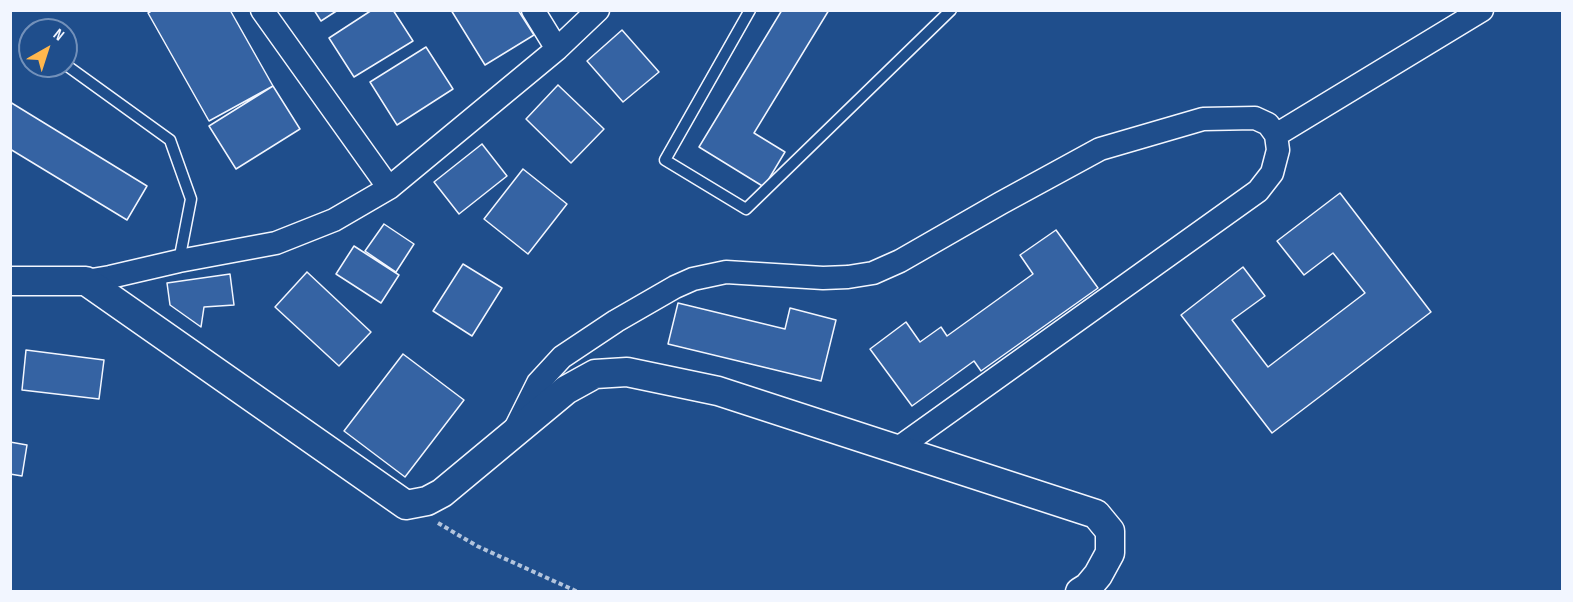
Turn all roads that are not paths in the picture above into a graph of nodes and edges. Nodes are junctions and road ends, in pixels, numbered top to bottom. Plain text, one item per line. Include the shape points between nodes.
1 (262, 10) edge
2 (533, 10) edge
3 (750, 10) edge
4 (951, 10) edge
5 (1482, 10) edge
6 (598, 11) edge
7 (557, 49) junction
8 (78, 74) edge
9 (1276, 135) junction
10 (389, 188) junction
11 (178, 261) junction
12 (86, 280) junction
13 (10, 281) edge
14 (513, 432) junction
15 (897, 449) junction
16 (1080, 591) edge

1 - 10 street
2 - 7 street
3 - 4 lane via 665,160 746,209
5 - 9 street
6 - 7 street
7 - 10 street
8 - 11 lane via 170,141 191,199
9 - 14 street via 1268,124 1255,118 1203,118 1100,149 873,273 823,278 726,272 693,279 616,321 562,357 538,383
9 - 15 street via 1278,150 1272,172 1258,191
10 - 11 street via 334,220 276,243
11 - 12 street
12 - 13 street
12 - 14 street via 406,505 442,493
14 - 15 street via 566,390 595,374 627,372 718,391
15 - 16 street via 1096,514 1110,531 1110,553 1098,575

